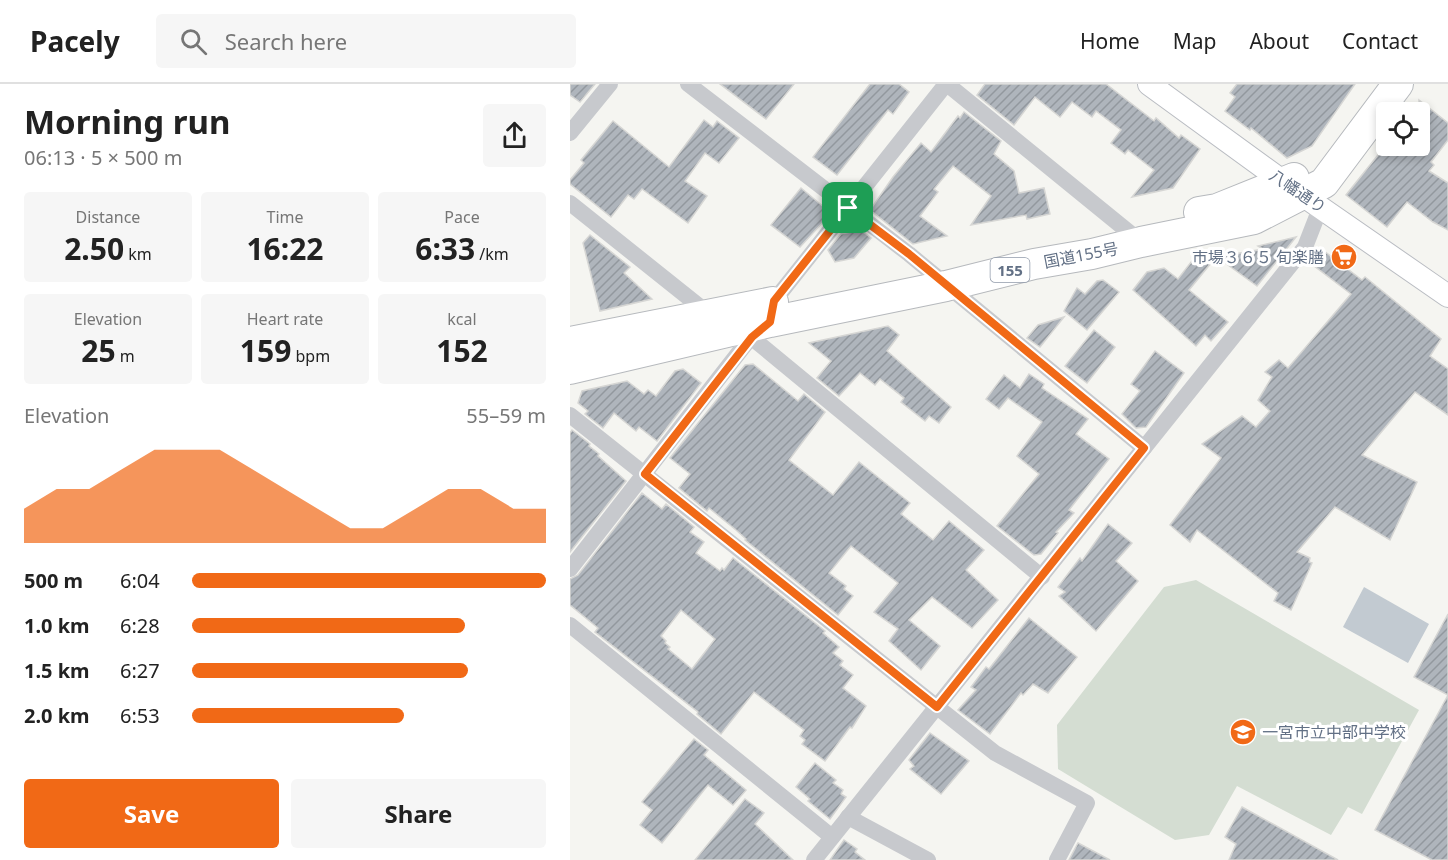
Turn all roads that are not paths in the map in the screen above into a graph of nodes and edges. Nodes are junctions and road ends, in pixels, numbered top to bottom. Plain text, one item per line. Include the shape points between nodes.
1 (610, 84) edge
2 (688, 84) edge
3 (946, 84) edge
4 (1149, 84) edge
5 (1380, 84) edge
6 (1398, 84) edge
7 (570, 133) edge
8 (1302, 194) junction
9 (570, 203) edge
10 (848, 208) junction
11 (1131, 234) junction
12 (938, 279) junction
13 (1448, 296) edge
14 (710, 314) junction
15 (765, 320) junction
16 (570, 342) edge
17 (570, 369) edge
18 (570, 415) edge
19 (1144, 448) junction
20 (645, 474) junction
21 (570, 569) edge
22 (1042, 577) junction
23 (570, 625) edge
24 (937, 707) junction
25 (848, 817) junction
26 (832, 837) junction
27 (814, 860) edge
28 (928, 860) edge
29 (1057, 860) edge

1 - 7 street
2 - 10 street
3 - 10 street
3 - 11 street
4 - 8 street, 八幡通り
5 - 8 highway, 国道155号 / 155
6 - 8 highway, 国道155号 / 155 via 1324,183
8 - 11 highway, 国道155号 / 155 via 1254,219
8 - 13 street, 八幡通り
8 - 19 street via 1305,247
9 - 14 street
10 - 12 street
10 - 15 street
11 - 12 highway, 国道155号 / 155 via 1092,254
12 - 15 highway, 国道155号 / 155
12 - 19 street
14 - 15 highway, 国道155号 / 155
14 - 16 highway, 国道155号 / 155
15 - 17 highway, 国道155号 / 155
15 - 20 street
15 - 22 street
18 - 20 street
19 - 22 street
20 - 21 street
20 - 24 street
22 - 24 street
23 - 26 street
24 - 25 street
24 - 29 street via 995,753 1087,804
25 - 26 street
25 - 28 street
26 - 27 street

